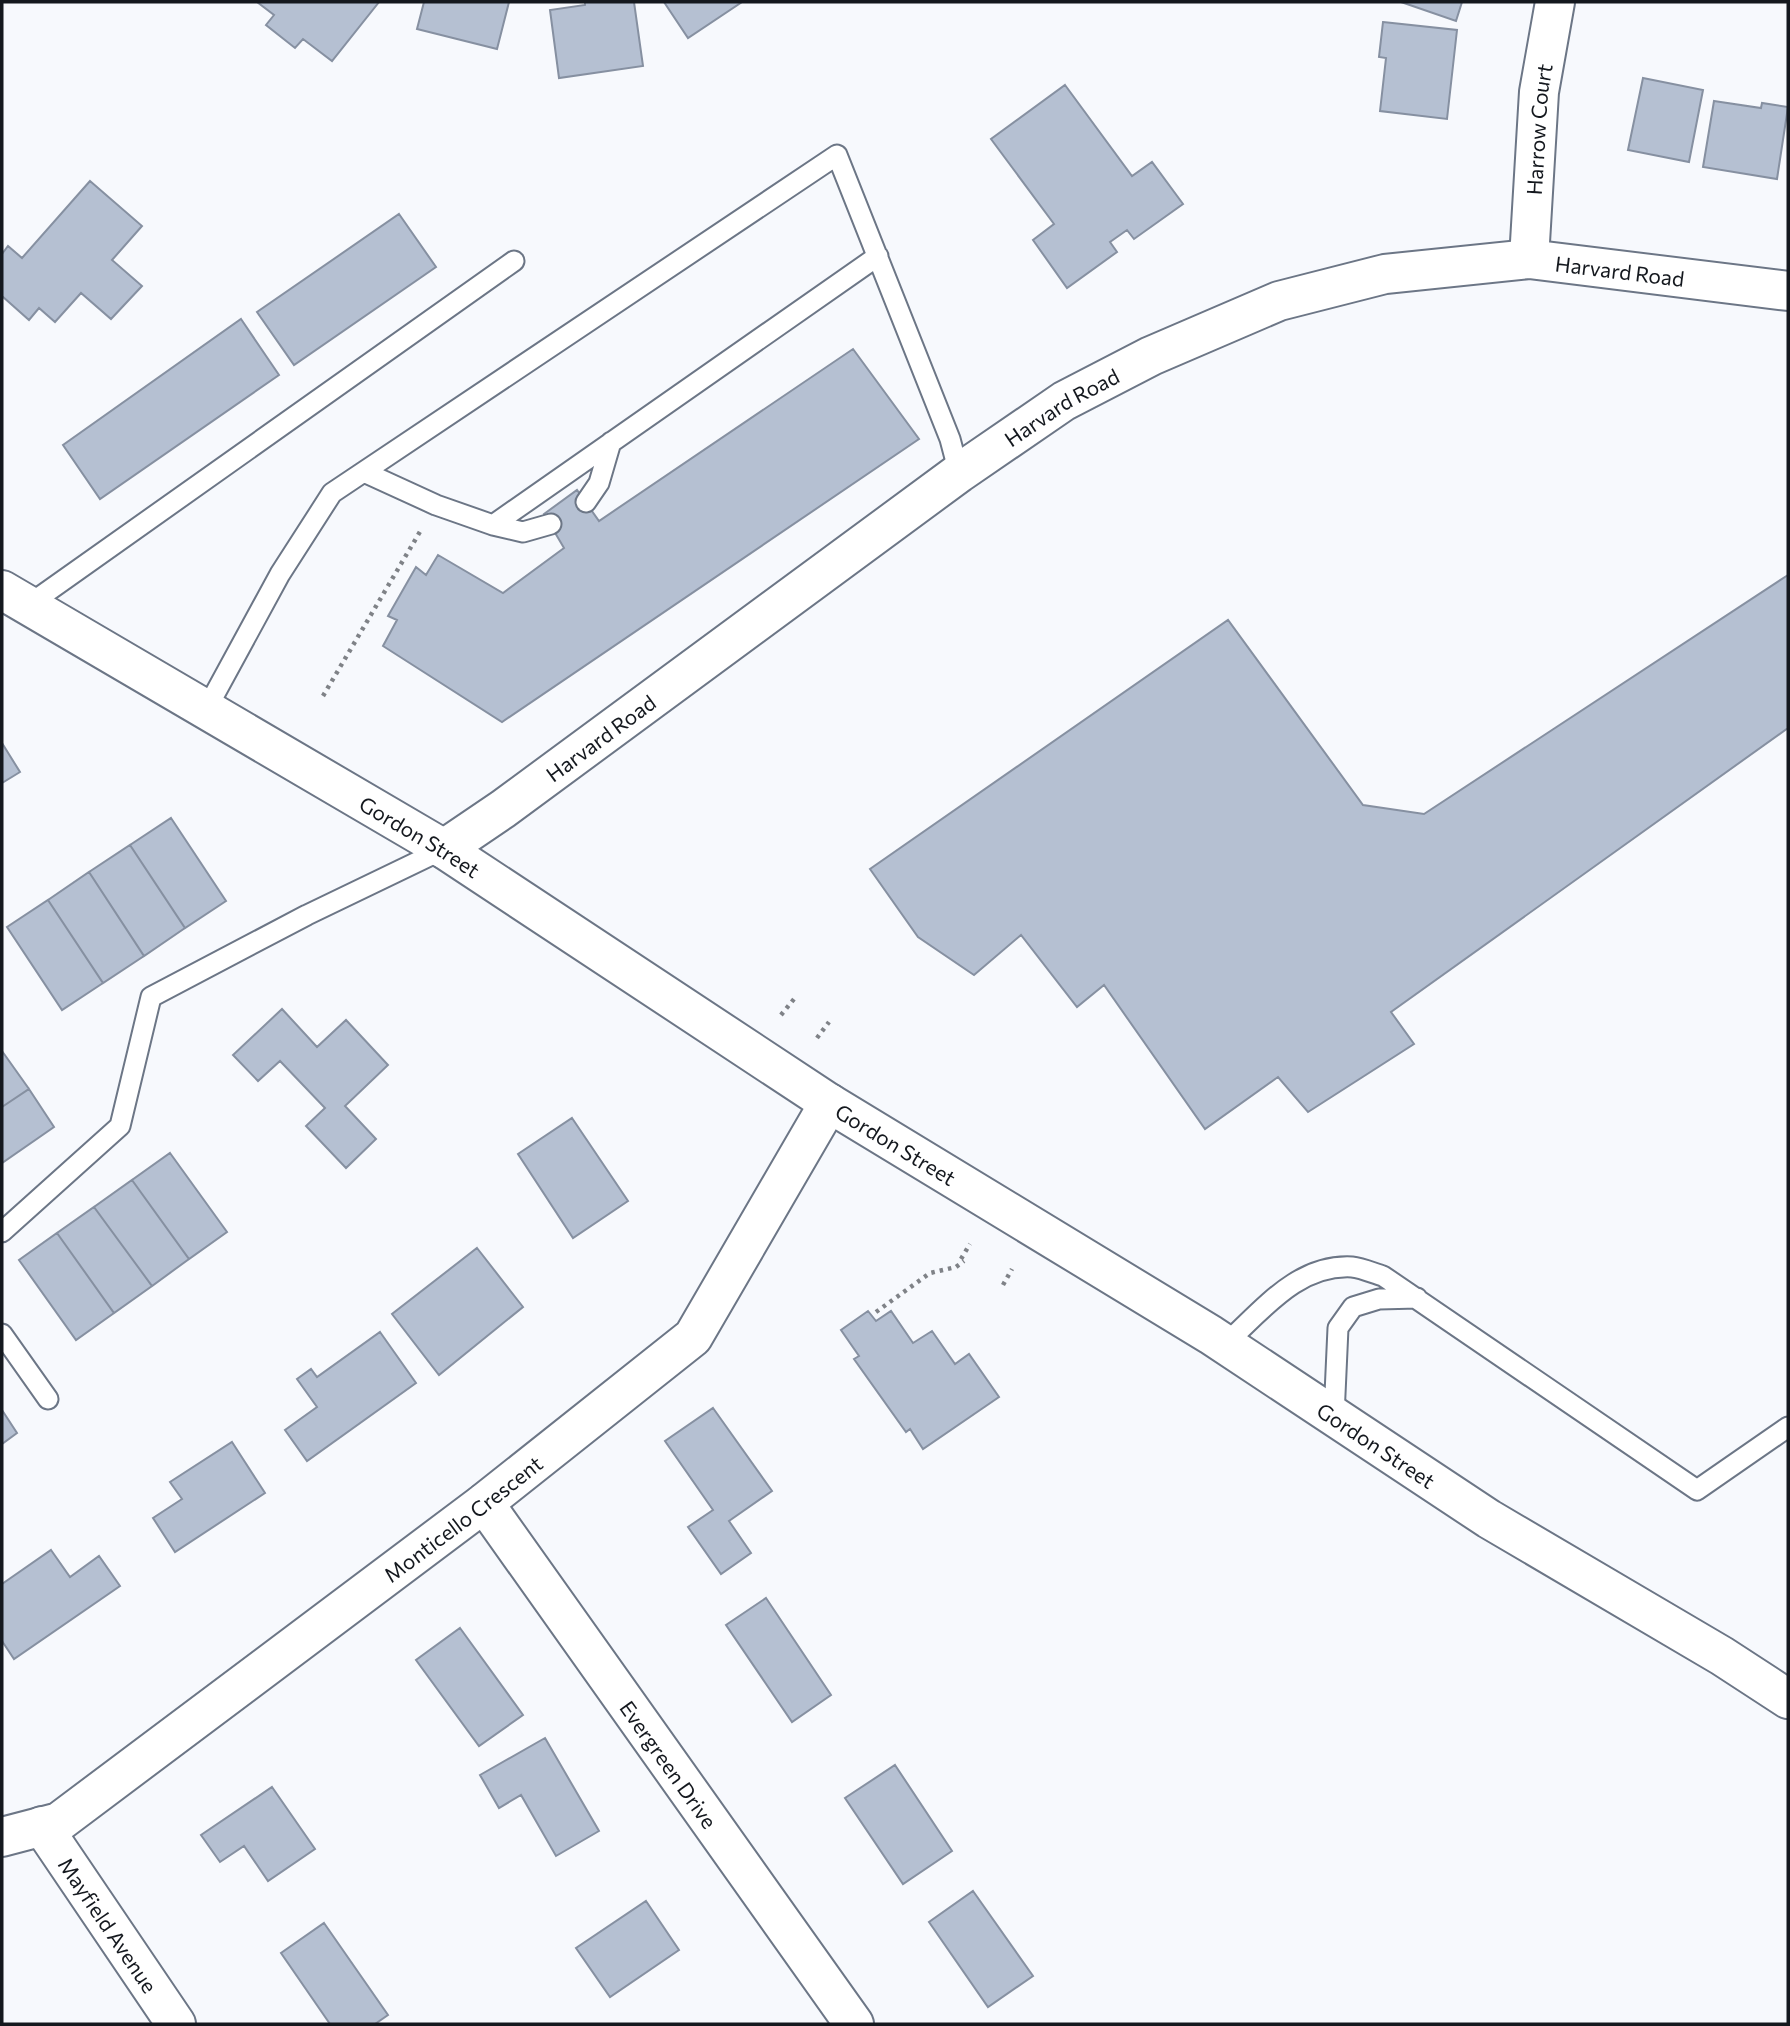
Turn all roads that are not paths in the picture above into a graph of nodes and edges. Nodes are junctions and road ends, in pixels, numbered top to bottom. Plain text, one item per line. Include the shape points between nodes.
1 (1555, 2) edge
2 (878, 256) junction
3 (1529, 259) junction
4 (514, 261) dead end
5 (1788, 291) edge
6 (611, 442) junction
7 (363, 472) junction
8 (959, 473) junction
9 (586, 502) dead end
10 (551, 524) dead end
11 (493, 525) junction
12 (14, 598) edge
13 (206, 710) junction
14 (444, 849) junction
15 (829, 1102) junction
16 (2, 1232) edge
17 (1417, 1298) junction
18 (2, 1334) edge
19 (1225, 1344) junction
20 (48, 1399) dead end
21 (1334, 1416) junction
22 (1788, 1427) edge
23 (484, 1503) junction
24 (1788, 1699) edge
25 (42, 1826) junction
26 (2, 1837) edge
27 (176, 2024) edge
28 (854, 2024) edge

1 - 3 street, Harrow Court via 1539,92
2 - 6 lane
2 - 7 lane via 837,155
2 - 8 lane
3 - 5 street, Harvard Road
3 - 8 street, Harvard Road via 1385,274 1279,301 1151,356 1064,401
4 - 12 lane
6 - 9 lane via 606,465
6 - 11 lane
7 - 11 lane
7 - 13 lane via 332,493 280,574
8 - 14 street, Harvard Road
10 - 11 lane via 523,532
12 - 13 street, Gordon Street
13 - 14 street, Gordon Street
14 - 15 street, Gordon Street
14 - 16 lane via 151,997 120,1126
15 - 19 street, Gordon Street
15 - 23 street, Monticello Crescent via 693,1337
17 - 19 lane via 1383,1276 1353,1267 1322,1270 1286,1289
17 - 21 lane via 1379,1299 1353,1307 1338,1328
17 - 22 lane via 1697,1490
18 - 20 lane
19 - 21 street, Gordon Street
21 - 24 street, Gordon Street via 1489,1519
23 - 25 street, Monticello Crescent via 59,1822
23 - 28 street, Evergreen Drive
25 - 26 street, Monticello Crescent
25 - 27 street, Mayfield Avenue

